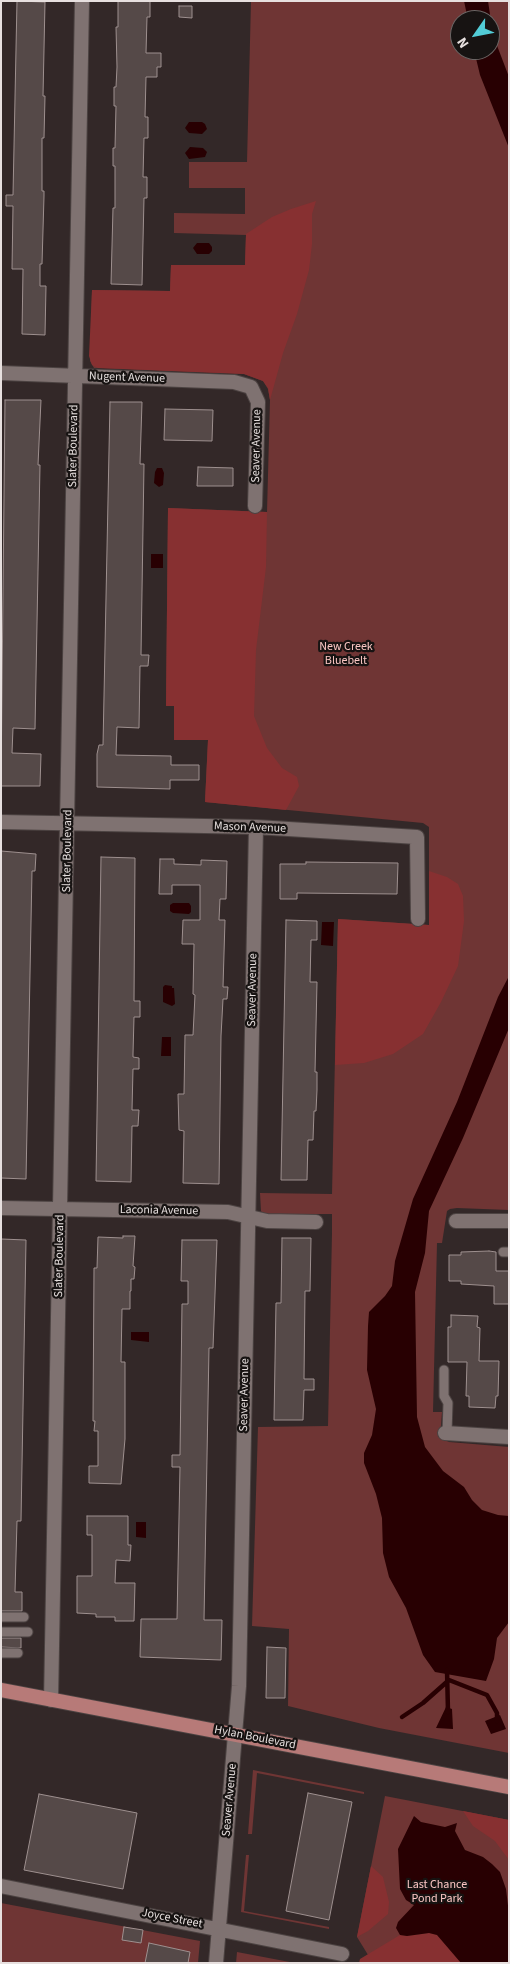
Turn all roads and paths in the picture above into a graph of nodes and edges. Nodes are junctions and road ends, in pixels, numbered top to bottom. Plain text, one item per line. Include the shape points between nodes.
1 (82, 1) edge
2 (1, 373) edge
3 (75, 376) junction
4 (251, 387) joint
5 (255, 506) dead end
6 (1, 822) edge
7 (68, 823) junction
8 (256, 827) junction
9 (418, 919) dead end
10 (1, 1208) edge
11 (61, 1209) junction
12 (249, 1217) junction
13 (456, 1221) dead end
14 (509, 1221) edge
15 (316, 1222) dead end
16 (444, 1370) dead end
17 (446, 1433) joint
18 (509, 1437) edge
19 (1, 1617) edge
20 (24, 1617) dead end
21 (1, 1632) edge
22 (28, 1632) dead end
23 (1, 1653) edge
24 (18, 1654) dead end
25 (1, 1690) edge
26 (51, 1700) junction
27 (236, 1735) junction
28 (504, 1786) edge
29 (1, 1886) edge
30 (220, 1928) junction
31 (342, 1954) dead end
32 (216, 1963) edge

1 - 3 street, Slater Boulevard
2 - 3 street, Nugent Avenue
3 - 4 street, Nugent Avenue via 234,382
3 - 7 street, Slater Boulevard
4 - 5 street, Seaver Avenue via 258,402
6 - 7 street, Mason Avenue
7 - 8 street, Mason Avenue
7 - 11 street, Slater Boulevard
8 - 9 street, Mason Avenue via 417,837
8 - 12 street, Seaver Avenue
10 - 11 street, Laconia Avenue
11 - 12 street, Laconia Avenue via 228,1212
11 - 26 street, Slater Boulevard
12 - 15 street, Laconia Avenue via 267,1221
12 - 27 street, Seaver Avenue
13 - 14 street
16 - 17 lane via 444,1396 448,1403
17 - 18 street
19 - 20 lane
21 - 22 lane
23 - 24 lane
25 - 26 main road, Hylan Boulevard
26 - 27 main road, Hylan Boulevard
27 - 28 main road, Hylan Boulevard
27 - 30 street, Seaver Avenue
29 - 30 street, Joyce Street
30 - 31 street, Joyce Street
30 - 32 street, Seaver Avenue

